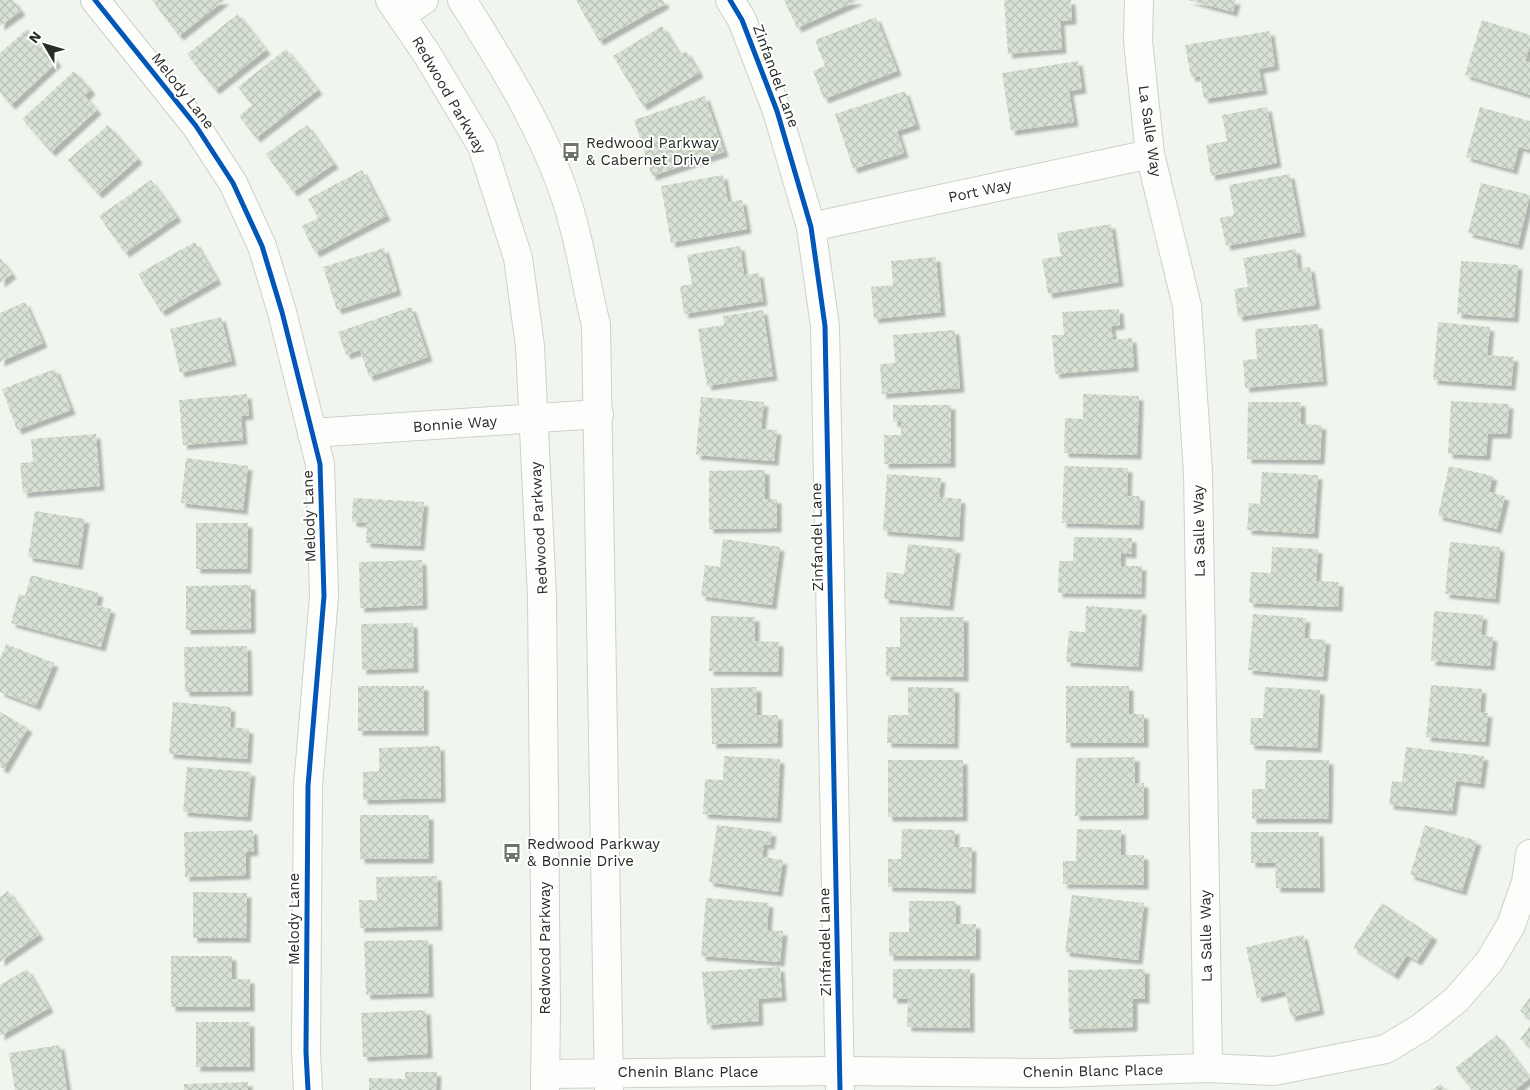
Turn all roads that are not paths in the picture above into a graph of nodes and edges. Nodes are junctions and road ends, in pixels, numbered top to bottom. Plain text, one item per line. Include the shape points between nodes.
1 (95, 0) edge
2 (424, 0) edge
3 (462, 0) edge
4 (730, 0) edge
5 (1139, 0) edge
6 (396, 8) edge
7 (1150, 154) junction
8 (811, 227) junction
9 (599, 414) junction
10 (534, 418) junction
11 (312, 433) junction
12 (1530, 854) edge
13 (1208, 1068) junction
14 (609, 1081) edge
15 (840, 1081) edge
16 (545, 1082) edge
17 (308, 1090) edge

1 - 11 street, Melody Lane via 196,126 233,182 262,246
2 - 6 street
3 - 9 street via 507,72 550,157 568,203 596,325
4 - 8 street, Zinfandel Lane via 742,20 777,111
5 - 7 street, La Salle Way via 1138,41
6 - 10 street, Redwood Parkway via 482,146 518,258 530,346
7 - 8 street, Port Way
7 - 13 street, La Salle Way via 1187,306 1198,472
8 - 15 street, Zinfandel Lane via 825,326
9 - 10 street, Bonnie Way
9 - 14 street
10 - 11 street, Bonnie Way
10 - 16 street, Redwood Parkway via 542,596
11 - 17 street, Melody Lane via 320,464 324,596 308,786
12 - 13 street, Chenin Blanc Place via 1526,882 1511,925 1489,962 1456,1000 1422,1027 1386,1049 1274,1071
13 - 15 street, Chenin Blanc Place
14 - 15 street, Chenin Blanc Place
14 - 16 street, Chenin Blanc Place

